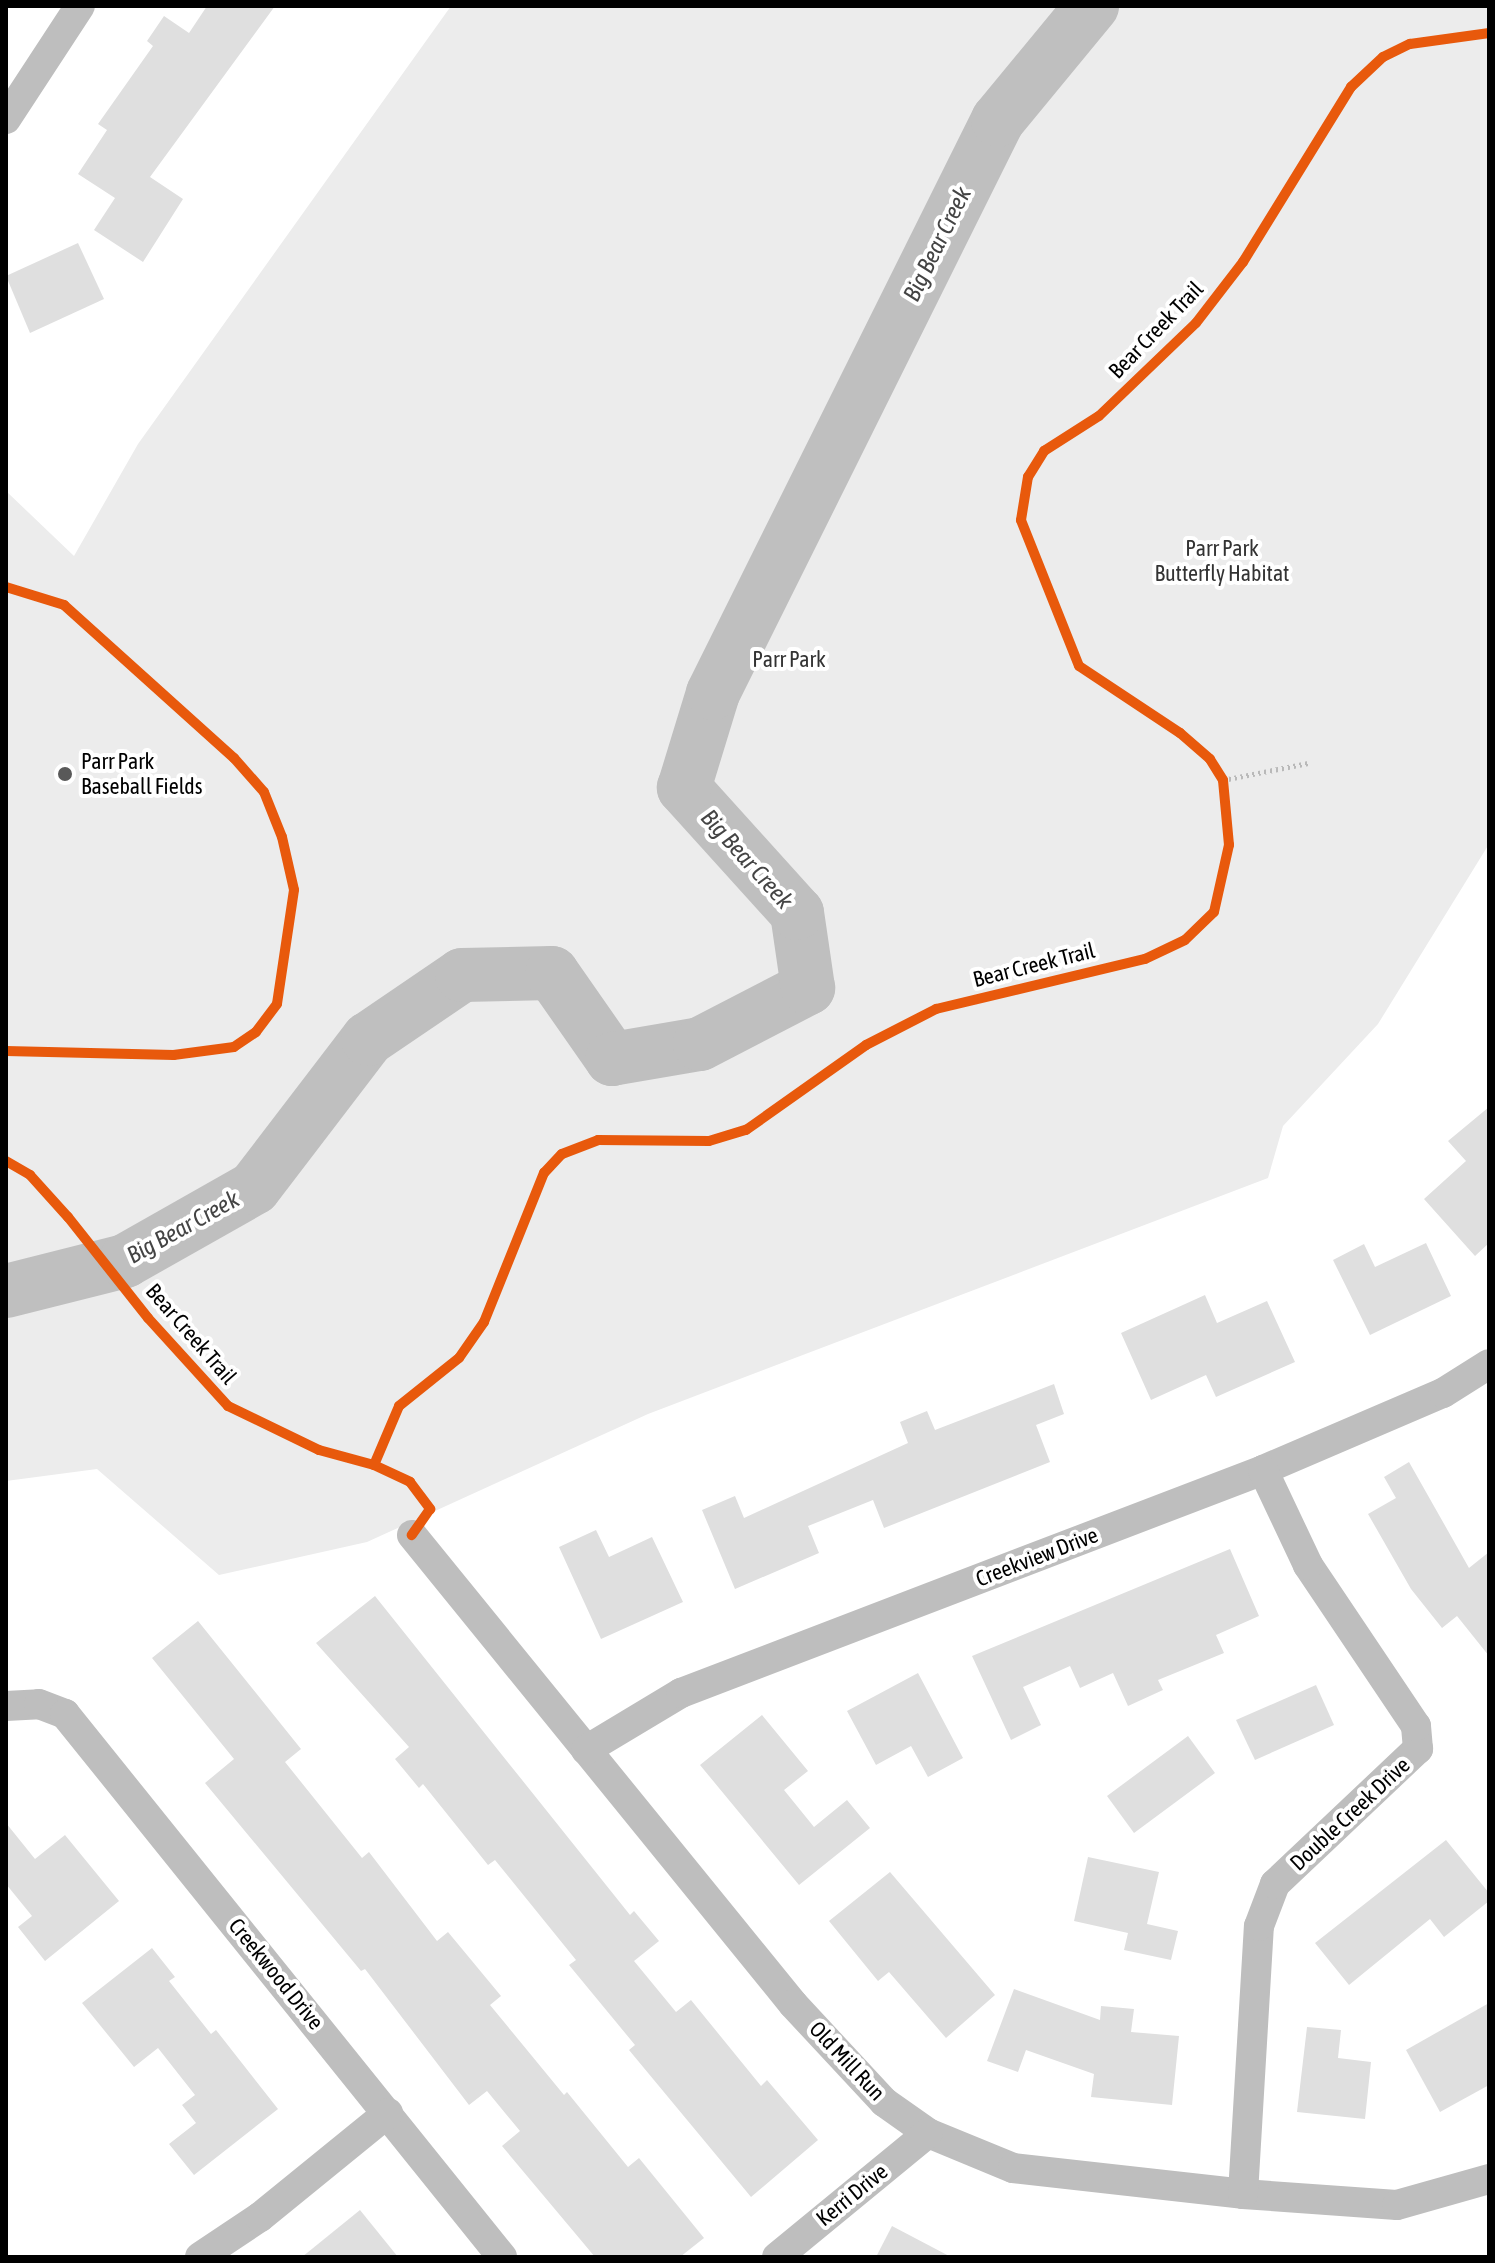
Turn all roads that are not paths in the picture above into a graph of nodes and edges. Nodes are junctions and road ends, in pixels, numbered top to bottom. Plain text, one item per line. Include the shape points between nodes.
1 (80, 6) edge
2 (6, 119) edge
3 (1489, 1364) edge
4 (1263, 1470) junction
5 (412, 1535) dead end
6 (6, 1706) edge
7 (586, 1750) junction
8 (388, 2113) junction
9 (928, 2133) junction
10 (1489, 2179) edge
11 (1243, 2194) junction
12 (200, 2257) edge
13 (502, 2257) edge
14 (777, 2257) edge

1 - 2 street
3 - 4 street, Creekview Drive via 1443,1393
4 - 7 street, Creekview Drive via 681,1693
4 - 11 street, Double Creek Drive via 1308,1565 1416,1726 1418,1749 1275,1884 1259,1926
5 - 7 street, Old Mill Run
6 - 8 street, Creekwood Drive via 39,1704 65,1714
7 - 9 street, Old Mill Run via 793,2004 884,2102
8 - 12 street via 260,2217
8 - 13 street, Creekwood Drive
9 - 11 street, Old Mill Run via 1013,2168
9 - 14 street, Kerri Drive
10 - 11 street, Old Mill Run via 1397,2205

